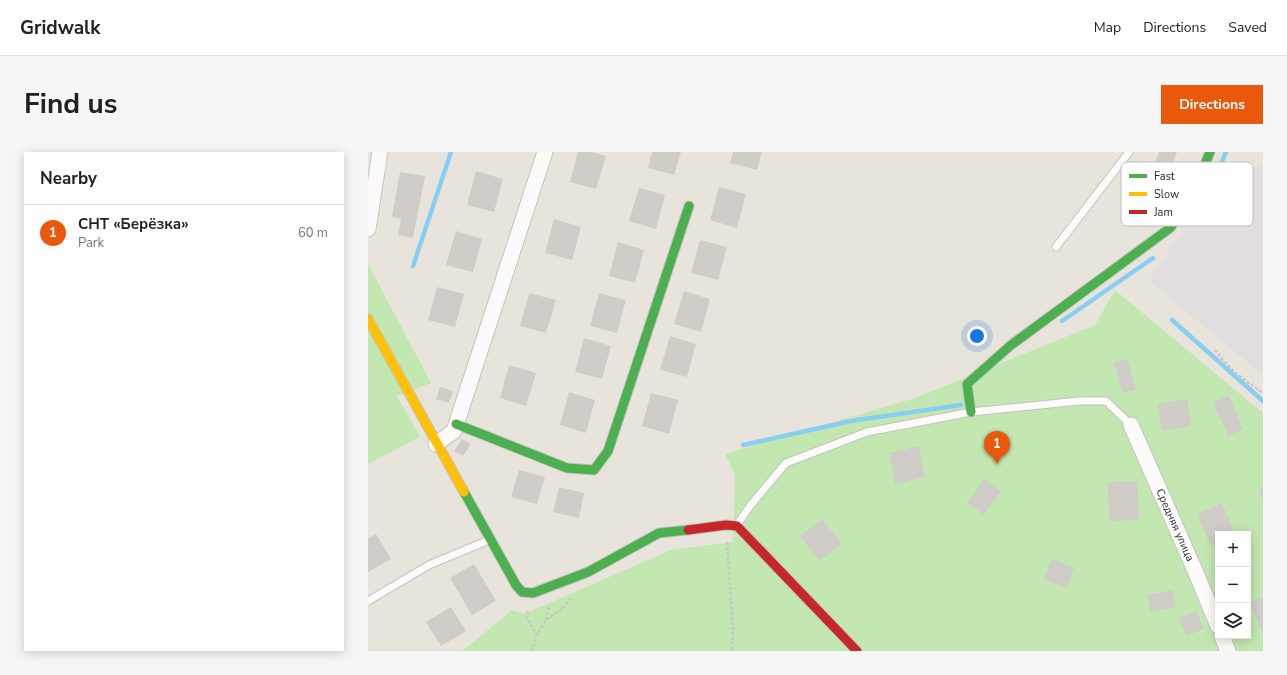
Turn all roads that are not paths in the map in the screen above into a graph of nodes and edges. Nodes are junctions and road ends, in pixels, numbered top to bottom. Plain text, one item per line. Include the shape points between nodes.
1 (380, 152) edge
2 (545, 152) edge
3 (1129, 152) edge
4 (1210, 152) edge
5 (1121, 162) edge
6 (1121, 162) edge
7 (1206, 162) edge
8 (370, 195) edge
9 (689, 206) dead end
10 (1171, 226) edge
11 (368, 229) edge
12 (1056, 247) dead end
13 (368, 319) edge
14 (971, 412) junction
15 (456, 424) junction
16 (1131, 425) joint
17 (436, 444) junction
18 (737, 526) junction
19 (490, 540) junction
20 (368, 601) edge
21 (1215, 619) edge
22 (1223, 639) edge
23 (858, 651) edge
24 (1228, 651) edge

1 - 8 street
2 - 15 street
3 - 6 lane
4 - 7 street
5 - 12 lane
8 - 11 street
9 - 15 street via 608,451 594,470 567,468
10 - 14 street via 1011,345 967,384
13 - 17 street
14 - 16 lane via 1079,401 1106,401
14 - 18 lane via 867,432 786,463 750,506
15 - 17 street via 454,430
16 - 21 street, Средняя улица
17 - 19 street
18 - 19 street via 659,533 588,572 533,593 522,592 516,585
18 - 23 street
19 - 20 lane via 429,564
22 - 24 street

